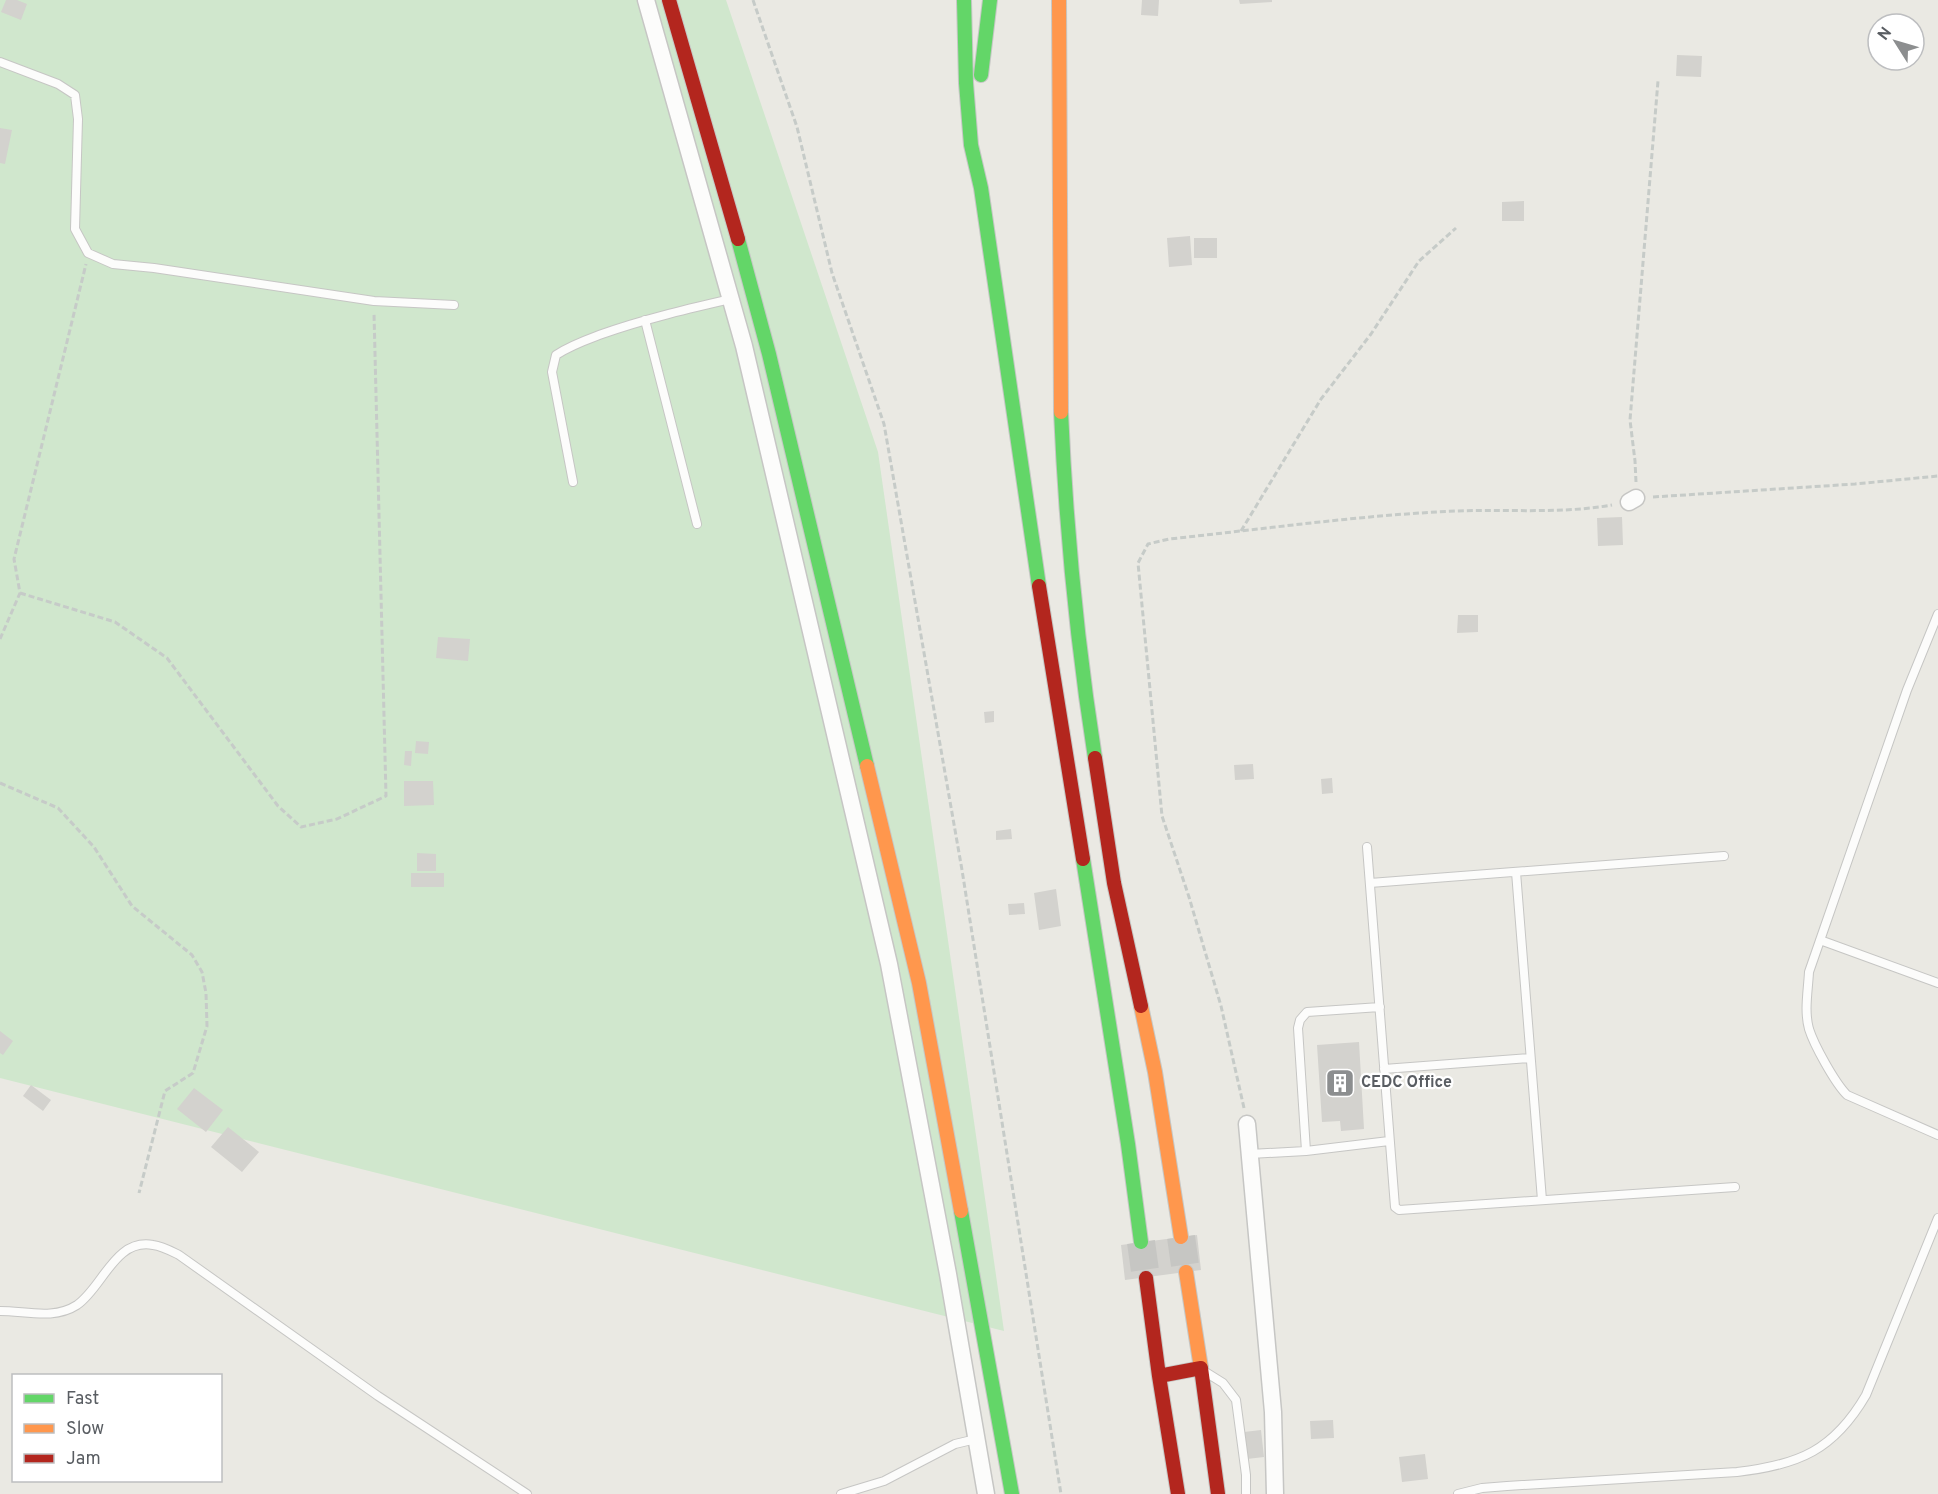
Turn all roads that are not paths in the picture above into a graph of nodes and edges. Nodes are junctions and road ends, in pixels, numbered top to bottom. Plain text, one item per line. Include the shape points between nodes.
1 (646, 0) edge
2 (669, 0) edge
3 (964, 0) edge
4 (990, 0) edge
5 (1059, 0) edge
6 (1072, 0) edge
7 (0, 62) edge
8 (1061, 75) junction
9 (981, 188) junction
10 (732, 299) junction
11 (454, 305) dead end
12 (645, 320) junction
13 (573, 482) dead end
14 (697, 524) dead end
15 (1938, 614) edge
16 (861, 792) junction
17 (1367, 847) dead end
18 (1724, 856) dead end
19 (1516, 872) junction
20 (1370, 883) junction
21 (1820, 940) junction
22 (1938, 983) edge
23 (1380, 1007) junction
24 (1530, 1058) junction
25 (1384, 1069) junction
26 (1247, 1124) road end
27 (1938, 1135) edge
28 (1389, 1141) junction
29 (1306, 1151) junction
30 (1250, 1154) junction
31 (1735, 1187) dead end
32 (1542, 1200) junction
33 (1938, 1218) edge
34 (1181, 1237) tunnel mouth
35 (1141, 1242) tunnel mouth
36 (1186, 1272) tunnel mouth
37 (1146, 1278) tunnel mouth
38 (0, 1311) edge
39 (1201, 1368) junction
40 (1160, 1376) junction
41 (976, 1439) junction
42 (527, 1494) edge
43 (841, 1494) edge
44 (986, 1494) edge
45 (1012, 1494) edge
46 (1178, 1494) edge
47 (1218, 1494) edge
48 (1246, 1494) edge
49 (1275, 1494) edge
50 (1458, 1494) edge

1 - 10 street
2 - 16 main road via 769,354
3 - 9 main road via 968,112
4 - 9 main road via 982,55
5 - 8 main road
6 - 8 main road
7 - 11 lane via 58,84 75,95 75,228 88,253 113,264 374,301
8 - 34 main road via 1060,388 1072,576 1114,883 1155,1072
9 - 35 main road
10 - 12 lane
10 - 16 street
12 - 13 lane via 569,346 556,355 552,372
12 - 14 lane
15 - 21 lane via 1907,690
16 - 41 street
16 - 45 main road via 919,983
17 - 20 lane
18 - 19 lane
19 - 20 lane
19 - 24 lane
20 - 23 lane
21 - 22 lane
21 - 27 lane via 1809,972 1810,1030 1840,1087 1847,1095
23 - 25 lane
23 - 29 lane via 1307,1012 1300,1020
24 - 25 lane
24 - 32 lane
25 - 28 lane
26 - 30 street
28 - 29 lane
28 - 32 lane via 1394,1203 1399,1210
29 - 30 lane
30 - 49 street via 1273,1412
31 - 32 lane
33 - 50 lane via 1866,1395 1843,1429 1810,1454 1756,1470 1482,1488
36 - 39 main road
37 - 40 main road
38 - 42 lane via 52,1314 76,1305 124,1251 136,1245 153,1245 179,1255 378,1396
39 - 40 main road
39 - 47 main road
39 - 48 lane via 1223,1383 1236,1400
40 - 46 main road
41 - 43 lane via 955,1444 884,1481
41 - 44 street

